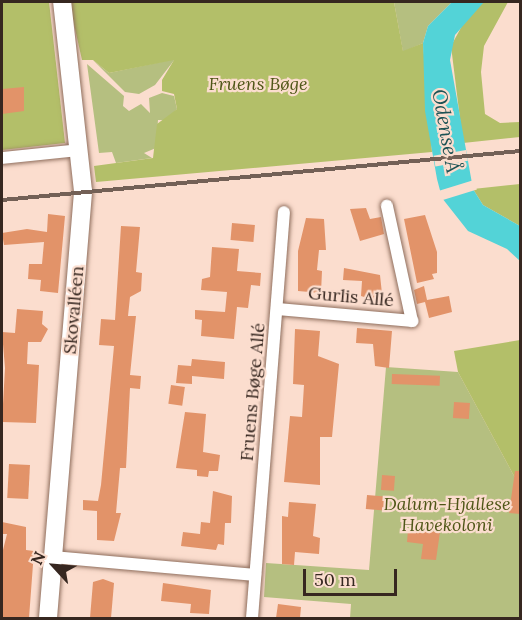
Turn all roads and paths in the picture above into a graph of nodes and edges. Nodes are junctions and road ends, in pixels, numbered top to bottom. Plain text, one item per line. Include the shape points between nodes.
1 (62, 2) edge
2 (80, 150) junction
3 (2, 158) edge
4 (387, 206) dead end
5 (284, 212) dead end
6 (278, 309) junction
7 (53, 557) junction
8 (255, 575) junction
9 (48, 618) edge
10 (252, 618) edge

1 - 2 street, Skovalléen
2 - 3 street
2 - 7 street, Skovalléen via 82,209
4 - 6 street, Gurlis Allé via 412,321
5 - 6 street, Fruens Bøge Allé
6 - 8 street, Fruens Bøge Allé
7 - 8 street
7 - 9 street, Skovalléen
8 - 10 street, Fruens Bøge Allé

